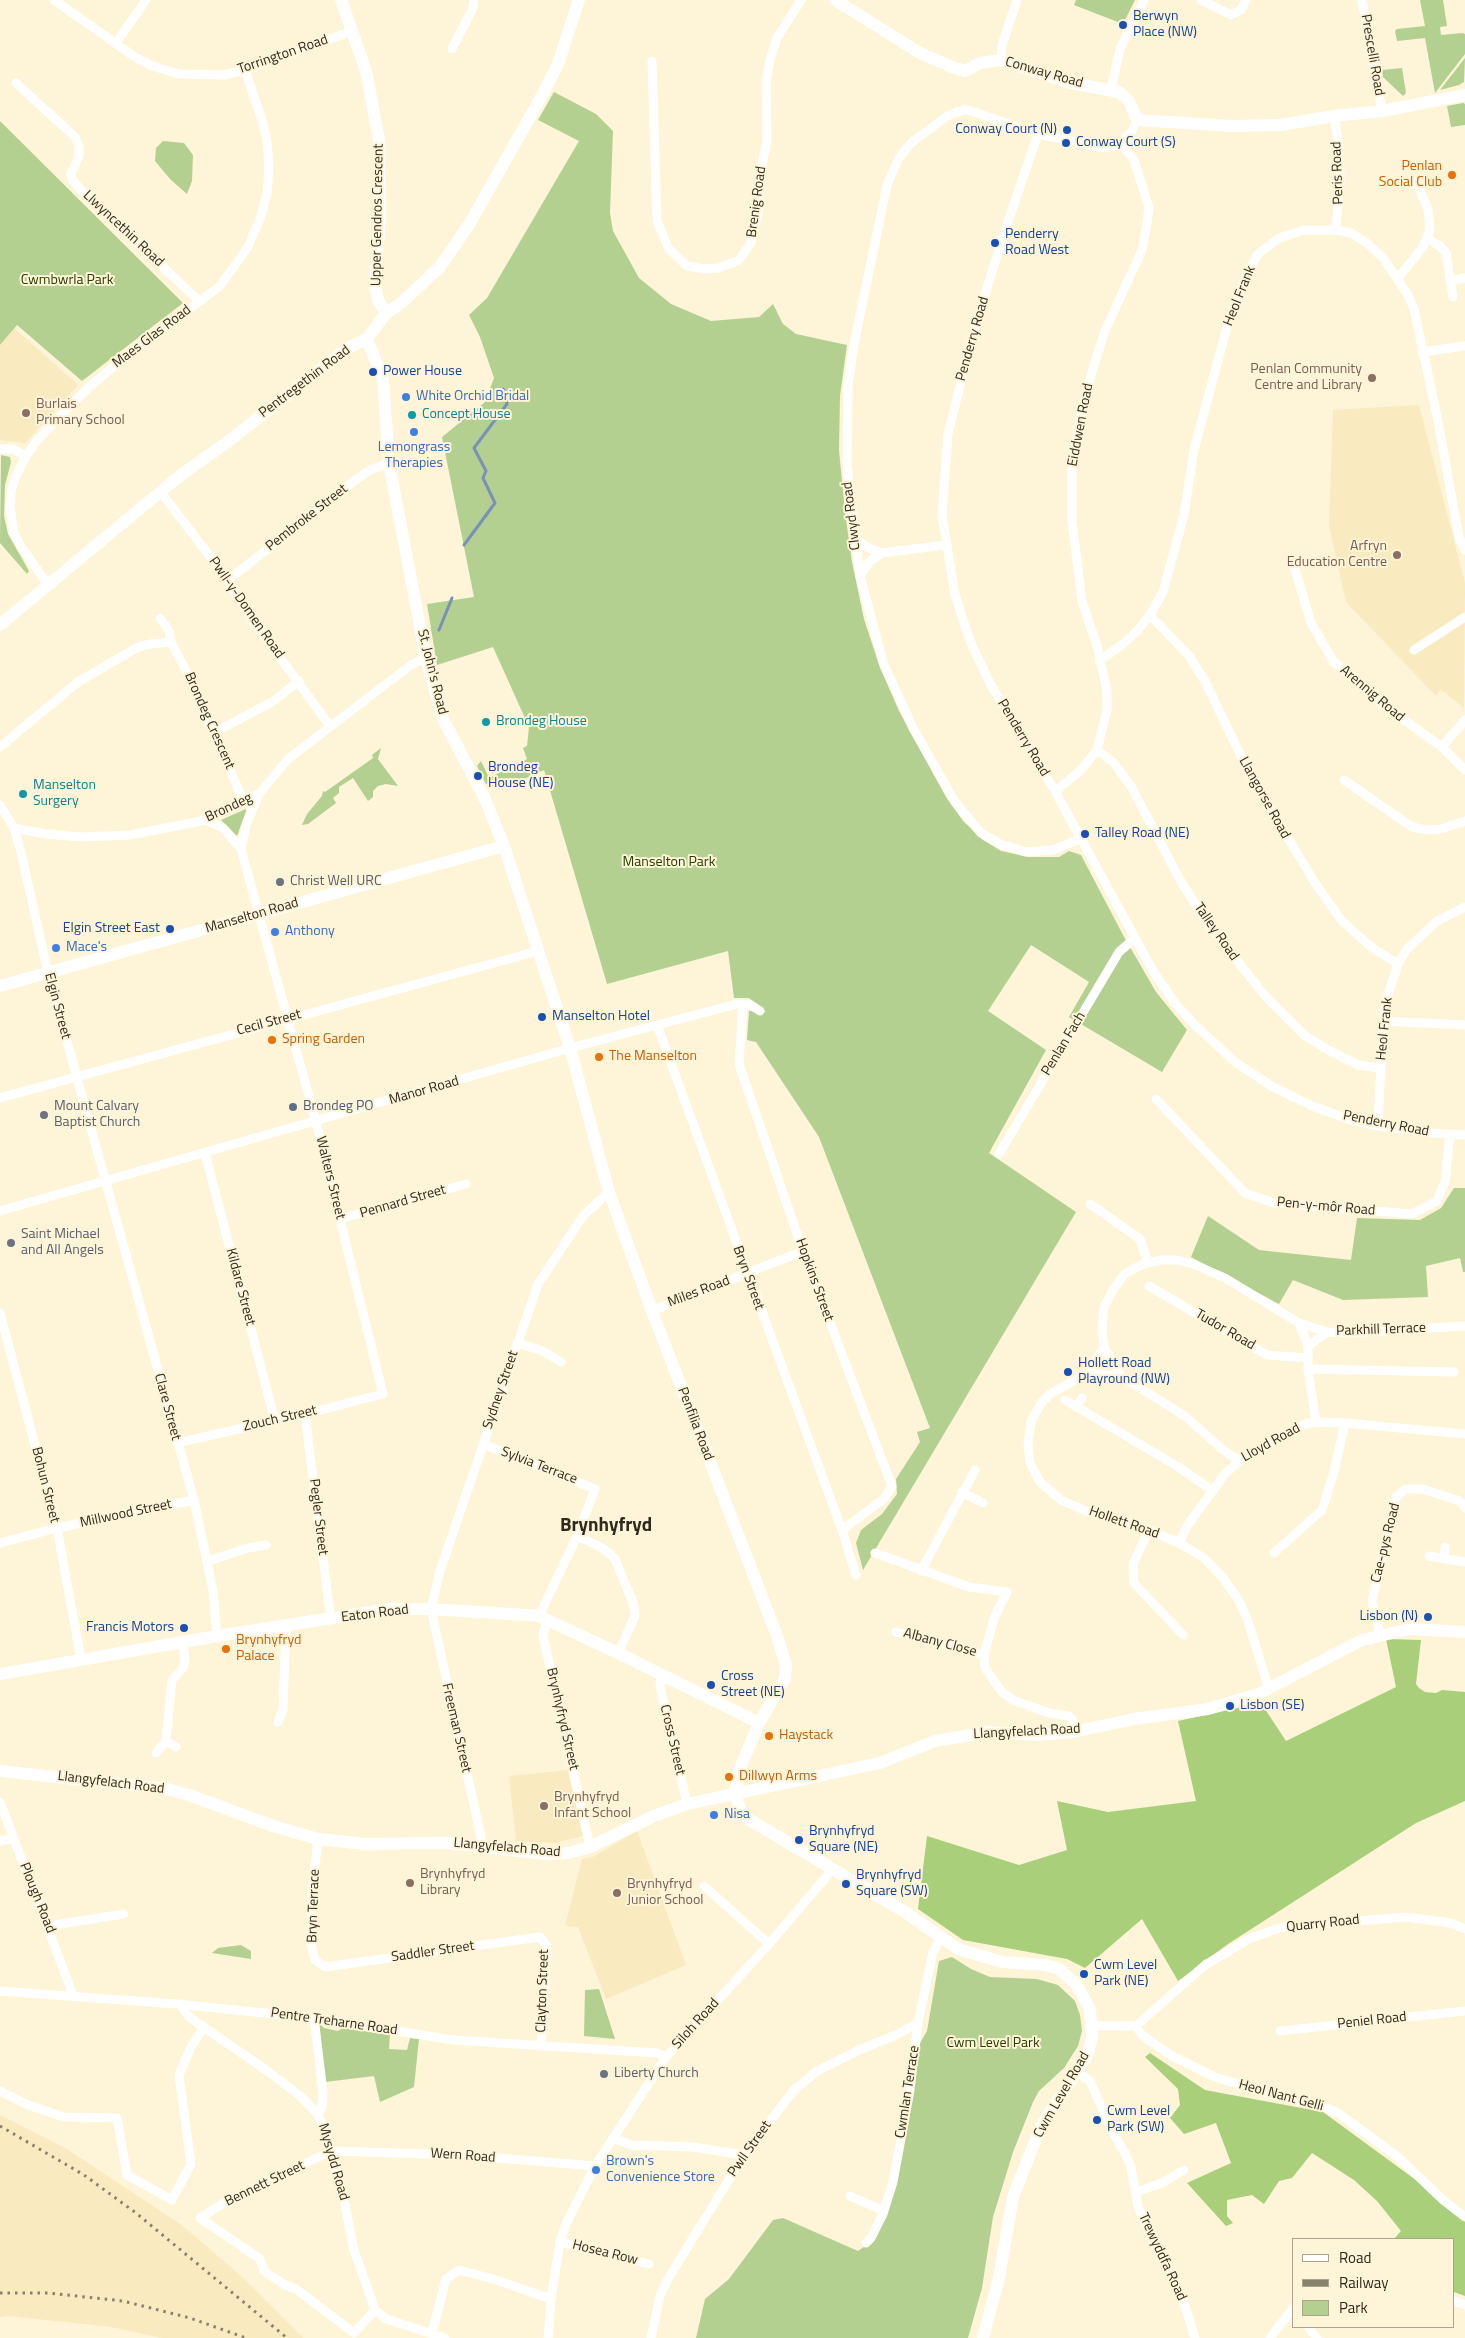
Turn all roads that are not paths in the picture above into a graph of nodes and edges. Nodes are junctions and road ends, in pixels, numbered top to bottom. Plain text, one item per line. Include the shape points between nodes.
1 (54, 0) edge
2 (146, 0) edge
3 (341, 0) edge
4 (474, 0) edge
5 (579, 0) edge
6 (801, 0) edge
7 (835, 0) edge
8 (1017, 0) edge
9 (1144, 0) edge
10 (1201, 0) edge
11 (1246, 0) edge
12 (1362, 0) edge
13 (352, 31) junction
14 (116, 43) junction
15 (452, 49) dead end
16 (1001, 60) junction
17 (652, 61) dead end
18 (245, 70) junction
19 (16, 84) dead end
20 (1111, 90) junction
21 (1465, 95) edge
22 (1382, 111) junction
23 (1334, 116) junction
24 (1137, 120) junction
25 (1038, 134) junction
26 (1120, 143) junction
27 (1416, 181) dead end
28 (1336, 230) junction
29 (1428, 238) junction
30 (1398, 278) junction
31 (1464, 278) edge
32 (1450, 281) junction
33 (1453, 297) dead end
34 (200, 301) junction
35 (386, 313) junction
36 (367, 339) junction
37 (1465, 346) edge
38 (1422, 352) junction
39 (0, 449) edge
40 (26, 456) junction
41 (389, 463) junction
42 (160, 491) junction
43 (855, 538) junction
44 (945, 545) junction
45 (1465, 550) edge
46 (882, 552) junction
47 (1295, 569) dead end
48 (860, 576) junction
49 (228, 580) junction
50 (48, 585) junction
51 (1150, 615) junction
52 (1465, 617) edge
53 (160, 618) dead end
54 (0, 625) edge
55 (171, 642) junction
56 (1414, 650) dead end
57 (426, 658) junction
58 (1099, 661) junction
59 (299, 681) junction
60 (1465, 720) edge
61 (330, 726) junction
62 (215, 732) junction
63 (0, 747) edge
64 (1442, 747) junction
65 (1097, 750) junction
66 (1465, 770) edge
67 (1344, 780) dead end
68 (1055, 791) junction
69 (260, 793) junction
70 (244, 802) junction
71 (0, 806) edge
72 (206, 820) junction
73 (1465, 821) edge
74 (14, 828) junction
75 (1082, 838) junction
76 (504, 846) junction
77 (241, 849) junction
78 (1465, 907) edge
79 (260, 913) junction
80 (1135, 938) junction
81 (538, 951) junction
82 (1398, 964) junction
83 (48, 973) junction
84 (0, 986) edge
85 (742, 1004) junction
86 (760, 1011) dead end
87 (286, 1018) junction
88 (1383, 1021) junction
89 (1465, 1024) edge
90 (657, 1025) junction
91 (570, 1048) junction
92 (1380, 1068) junction
93 (76, 1077) junction
94 (0, 1098) edge
95 (1156, 1099) dead end
96 (316, 1122) junction
97 (1378, 1126) junction
98 (1450, 1134) junction
99 (1465, 1135) edge
100 (205, 1153) junction
101 (999, 1154) dead end
102 (106, 1180) junction
103 (466, 1184) dead end
104 (609, 1192) junction
105 (1090, 1204) dead end
106 (0, 1211) edge
107 (340, 1219) junction
108 (803, 1252) junction
109 (1148, 1263) junction
110 (746, 1274) junction
111 (1149, 1286) dead end
112 (652, 1311) junction
113 (0, 1313) edge
114 (1299, 1322) junction
115 (1465, 1326) edge
116 (1326, 1332) junction
117 (518, 1343) junction
118 (1308, 1346) junction
119 (1104, 1347) junction
120 (1307, 1358) junction
121 (561, 1362) dead end
122 (1308, 1368) junction
123 (1454, 1372) dead end
124 (1088, 1373) junction
125 (1122, 1378) junction
126 (383, 1394) joint
127 (1082, 1398) dead end
128 (1065, 1400) dead end
129 (1076, 1407) junction
130 (305, 1414) junction
131 (275, 1421) junction
132 (1316, 1422) junction
133 (1344, 1423) junction
134 (1465, 1434) edge
135 (177, 1443) junction
136 (483, 1444) junction
137 (1239, 1460) junction
138 (975, 1470) dead end
139 (1213, 1491) junction
140 (962, 1492) junction
141 (194, 1500) junction
142 (984, 1503) dead end
143 (1465, 1508) edge
144 (57, 1528) junction
145 (842, 1530) junction
146 (1149, 1530) junction
147 (577, 1536) junction
148 (0, 1543) edge
149 (1179, 1543) junction
150 (266, 1545) dead end
151 (1445, 1547) dead end
152 (1274, 1552) dead end
153 (875, 1553) dead end
154 (1429, 1556) dead end
155 (1444, 1558) junction
156 (208, 1561) junction
157 (1465, 1562) edge
158 (921, 1571) junction
159 (856, 1575) dead end
160 (431, 1609) junction
161 (543, 1618) junction
162 (331, 1620) junction
163 (286, 1626) junction
164 (896, 1632) dead end
165 (1465, 1632) edge
166 (1380, 1634) junction
167 (1183, 1635) dead end
168 (217, 1636) junction
169 (183, 1642) junction
170 (618, 1653) junction
171 (984, 1655) junction
172 (81, 1660) junction
173 (0, 1674) edge
174 (661, 1675) junction
175 (1269, 1689) junction
176 (278, 1722) dead end
177 (759, 1723) junction
178 (1073, 1732) junction
179 (166, 1741) junction
180 (176, 1747) dead end
181 (156, 1753) dead end
182 (0, 1772) edge
183 (735, 1792) junction
184 (0, 1802) edge
185 (687, 1804) junction
186 (13, 1838) junction
187 (318, 1839) junction
188 (0, 1841) edge
189 (590, 1847) junction
190 (480, 1848) junction
191 (831, 1869) junction
192 (704, 1886) dead end
193 (124, 1914) dead end
194 (48, 1926) junction
195 (1465, 1928) edge
196 (540, 1937) joint
197 (941, 1937) junction
198 (769, 1944) junction
199 (325, 1968) joint
200 (0, 1991) edge
201 (73, 1995) junction
202 (180, 2004) junction
203 (1465, 2011) edge
204 (314, 2018) junction
205 (918, 2023) junction
206 (1093, 2026) junction
207 (1136, 2026) junction
208 (204, 2027) junction
209 (1280, 2031) dead end
210 (541, 2046) junction
211 (666, 2057) junction
212 (1078, 2072) junction
213 (0, 2091) edge
214 (318, 2114) junction
215 (613, 2138) junction
216 (331, 2151) junction
217 (744, 2155) junction
218 (595, 2166) junction
219 (1184, 2170) dead end
220 (1136, 2192) junction
221 (850, 2196) dead end
222 (884, 2212) junction
223 (1465, 2217) edge
224 (560, 2242) junction
225 (866, 2242) dead end
226 (649, 2264) dead end
227 (551, 2299) junction
228 (375, 2310) junction
229 (1292, 2310) edge
230 (1309, 2328) edge
231 (432, 2333) junction
232 (445, 2338) edge
233 (548, 2338) edge
234 (651, 2338) edge
235 (983, 2338) edge
236 (1195, 2338) edge
237 (1270, 2338) edge
238 (1317, 2338) edge

1 - 14 street, Torrington Road
2 - 14 street
3 - 13 street, Upper Gendros Crescent
4 - 15 street
5 - 35 street, Pentregethin Road via 558,64 470,223 440,266
6 - 17 street, Brenig Road via 777,38 770,60 766,82 767,140 751,244 738,260 719,268 687,266 669,250 657,221
7 - 16 street, Conway Road via 920,53 952,67 965,71 988,60
8 - 16 street via 1002,45
9 - 20 street via 1120,49
10 - 11 street via 1231,15 1241,10
12 - 22 street, Prescelli Road
13 - 18 street, Torrington Road
13 - 35 street, Upper Gendros Crescent via 366,71 379,140 380,220 375,282 378,300
14 - 18 street, Torrington Road via 152,66 179,74 224,75
16 - 20 street, Conway Road via 1071,83
18 - 34 street, Maes Glas Road via 267,140 267,193 248,247 220,286
19 - 34 street, Llwyncethin Road via 75,137 79,156 71,174 80,189
20 - 24 street, Conway Road via 1125,97
21 - 22 street
22 - 23 street
23 - 24 street via 1281,125 1232,126
23 - 28 street, Peris Road via 1340,180
24 - 26 street via 1132,131
25 - 26 street via 1099,147
25 - 43 street, Clwyd Road via 965,109 947,116 911,143 899,158 888,185 848,386 847,465
25 - 44 street, Penderry Road via 977,322 948,434 942,516
26 - 58 street, Eiddwen Road via 1137,168 1149,208 1146,229 1142,250 1104,333 1085,395 1072,462 1072,521 1082,601
27 - 29 street via 1430,221
28 - 30 street, Heol Frank via 1352,233 1367,243
28 - 51 street, Heol Frank via 1304,230 1279,238 1258,254 1246,275 1228,323 1194,450 1173,559 1163,592
29 - 30 street
29 - 32 street via 1446,253
30 - 38 street, Heol Frank via 1414,308
31 - 32 street
32 - 33 street
34 - 40 street, Maes Glas Road via 125,356 88,388 38,439
35 - 36 street, Pentregethin Road
36 - 41 street, St. John's Road via 383,379
36 - 42 street, Pentregethin Road via 349,347
37 - 38 street
38 - 45 street, Heol Frank via 1459,537
39 - 40 street via 12,449
40 - 50 street, Maes Glas Road via 11,492 11,520 20,545
41 - 49 street, Pembroke Street via 358,478
41 - 57 street, St. John's Road
42 - 49 street, Pwll-y-Domen Road
42 - 50 street, Pentregethin Road
43 - 46 street
43 - 48 street, Clwyd Road
44 - 46 street
44 - 68 street, Penderry Road via 955,596 970,642 991,685
46 - 48 street via 869,562
47 - 64 street, Arennig Road via 1311,623 1333,661 1383,705
48 - 75 street, Clwyd Road via 884,665 914,730 955,802 981,833 1000,844 1026,852 1052,850
49 - 59 street, Pwll-y-Domen Road
50 - 54 street, Pentregethin Road
51 - 58 street, Heol Frank via 1123,644
51 - 82 street, Llangorse Road via 1189,656 1206,683 1250,775 1314,883 1341,920 1371,947
52 - 56 street
53 - 55 street, Brondeg Crescent via 170,631
55 - 62 street, Brondeg Crescent
55 - 63 street via 138,647 78,682
57 - 61 street, Brondeg via 411,665
57 - 76 street, St. John's Road via 443,719 484,797
58 - 65 street, Eiddwen Road via 1108,710
59 - 61 street, Pwll-y-Domen Road
59 - 62 street via 272,702
60 - 64 street
61 - 69 street, Brondeg via 288,759
62 - 70 street, Brondeg Crescent
64 - 66 street, Arennig Road
65 - 68 street, Eiddwen Road via 1080,771
65 - 92 street, Talley Road via 1113,762 1131,786 1180,880 1236,961 1266,997 1291,1023 1317,1043 1358,1065
67 - 73 street via 1412,827 1441,829
68 - 75 street, Penderry Road
69 - 70 street, Brondeg
69 - 77 street, Walters Street via 247,822
70 - 72 street, Brondeg
71 - 74 street, Elgin Street
72 - 74 street, Brondeg via 130,835 81,837
72 - 77 street, Walters Street via 223,828
74 - 83 street, Elgin Street
75 - 80 street, Penderry Road
76 - 79 street, Manselton Road
76 - 81 street, St. John's Road
77 - 79 street, Walters Street
78 - 82 street, Heol Frank via 1437,921 1407,949
79 - 83 street, Manselton Road
79 - 87 street, Walters Street
80 - 97 street, Penderry Road via 1174,1002 1235,1062 1273,1087 1312,1106
80 - 101 street, Penlan Fach via 1119,952
81 - 87 street, Cecil Street
81 - 91 street, St. John's Road
82 - 88 street, Heol Frank
83 - 84 street, Manselton Road
83 - 93 street, Elgin Street
85 - 86 street via 757,1007
85 - 90 street, Manor Road
85 - 108 street, Hopkins Street via 739,1064
87 - 93 street, Cecil Street
87 - 96 street, Walters Street
88 - 89 street
88 - 92 street, Heol Frank
90 - 91 street, Manor Road
90 - 110 street, Bryn Street
91 - 96 street, Manor Road
91 - 104 street, Penfilia Road
92 - 97 street, Heol Frank
93 - 94 street, Cecil Street
93 - 102 street, Elgin Street
95 - 98 street, Pen-y-môr Road via 1245,1193 1274,1204 1412,1214 1437,1201 1446,1182
96 - 100 street, Manor Road
96 - 107 street, Walters Street
97 - 98 street, Penderry Road
98 - 99 street, Penderry Road
100 - 102 street, Manor Road
100 - 131 street, Kildare Street
102 - 106 street, Manor Road
102 - 135 street, Clare Street
103 - 107 street, Pennard Street
104 - 112 street, Penfilia Road
104 - 117 street, Sydney Street via 583,1216 538,1284
105 - 109 street via 1140,1239
107 - 126 street, Walters Street
108 - 110 street, Miles Road
108 - 145 street, Hopkins Street via 892,1486 885,1498
109 - 114 street via 1177,1260 1193,1264 1225,1278
109 - 119 street via 1125,1274 1104,1307
110 - 112 street, Miles Road
110 - 145 street, Bryn Street
111 - 120 street, Tudor Road via 1267,1355
112 - 177 street, Penfilia Road via 786,1665 785,1679
113 - 144 street, Bohun Street
114 - 116 street, Parkhill Terrace
114 - 118 street
115 - 116 street, Parkhill Terrace
116 - 118 street
117 - 121 street
117 - 136 street, Sydney Street
118 - 120 street
119 - 124 street, Hollett Road
119 - 125 street
120 - 122 street
122 - 123 street
122 - 132 street
124 - 125 street
124 - 146 street, Hollett Road via 1050,1394 1042,1402 1031,1421 1030,1463 1040,1482 1061,1500
125 - 137 street via 1185,1416
126 - 130 street, Zouch Street
127 - 129 street
128 - 129 street
129 - 139 street
130 - 131 street, Zouch Street
130 - 162 street, Pegler Street
131 - 135 street, Zouch Street
132 - 133 street, Lloyd Road
132 - 137 street, Lloyd Road via 1297,1428
133 - 134 street, Lloyd Road
133 - 152 street via 1322,1510
135 - 141 street, Clare Street
136 - 147 street, Sylvia Terrace via 595,1489
136 - 160 street, Sydney Street via 440,1571
137 - 139 street, Lloyd Road
138 - 140 street
139 - 149 street, Lloyd Road via 1186,1526
140 - 142 street
140 - 158 street
141 - 144 street, Millwood Street
141 - 156 street, Clare Street
143 - 166 street, Cae-pys Road via 1460,1501 1422,1489 1406,1489 1396,1497 1372,1600
144 - 148 street, Millwood Street
144 - 172 street, Bohun Street
145 - 159 street, Bryn Street
146 - 149 street, Hollett Road
146 - 167 street via 1133,1564 1134,1583
147 - 161 street
147 - 170 street via 604,1549 615,1559 633,1602 635,1616
149 - 175 street, Hollett Road via 1204,1558 1224,1578 1239,1601
150 - 156 street
151 - 155 street
153 - 158 street
154 - 155 street
155 - 157 street
156 - 168 street, Clare Street
158 - 171 street via 969,1587 1006,1592 994,1618
160 - 161 street, Eaton Road
160 - 162 street, Eaton Road via 390,1610
160 - 190 street, Freeman Street via 481,1837
161 - 170 street, Eaton Road
161 - 189 street, Brynhyfryd Street via 543,1635
162 - 163 street, Eaton Road
163 - 168 street, Eaton Road
163 - 176 street via 283,1710
164 - 171 street, Albany Close
165 - 166 street, Llangyfelach Road via 1410,1629
166 - 175 street, Llangyfelach Road via 1362,1640
168 - 169 street, Eaton Road
169 - 172 street, Eaton Road
169 - 179 street via 185,1661 179,1675 172,1680
170 - 174 street, Eaton Road
171 - 178 street via 985,1668 1002,1692 1013,1700 1043,1711 1069,1716
172 - 173 street, Eaton Road
174 - 177 street, Eaton Road
174 - 185 street, Cross Street via 660,1687
175 - 178 street, Llangyfelach Road via 1208,1709 1134,1719
177 - 183 street, Penfilia Road via 740,1768
178 - 183 street, Llangyfelach Road via 1039,1735 988,1732 936,1741 880,1763
179 - 180 street
179 - 181 street
182 - 187 street, Llangyfelach Road via 167,1789
183 - 185 street, Llangyfelach Road
183 - 191 street, Cwm Level Road via 740,1810 748,1818
184 - 186 street, Plough Road
185 - 189 street, Llangyfelach Road
186 - 188 street
186 - 194 street, Plough Road
187 - 190 street, Llangyfelach Road via 365,1844 447,1843
187 - 199 street, Bryn Terrace via 311,1944 315,1960
189 - 190 street, Llangyfelach Road via 546,1854
191 - 197 street, Cwm Level Road
191 - 198 street, Siloh Road
192 - 198 street
193 - 194 street
194 - 201 street, Plough Road
195 - 207 street, Quarry Road via 1406,1917 1283,1927 1250,1938 1205,1965
196 - 199 street, Saddler Street
196 - 210 street, Clayton Street via 547,1946
197 - 205 street, Cwmlan Terrace via 933,1952
197 - 206 street, Cwm Level Road via 958,1949 986,1959 1058,1969 1084,1994
198 - 211 street, Siloh Road
200 - 201 street, Pentre Treharne Road
201 - 202 street, Pentre Treharne Road
202 - 204 street, Pentre Treharne Road
202 - 208 street, Mysydd Road via 189,2017
203 - 209 street, Peniel Road
204 - 210 street, Pentre Treharne Road via 453,2040
204 - 214 street via 323,2092
205 - 217 street, Pwll Street via 817,2071 794,2090
205 - 222 street, Cwmlan Terrace via 910,2090 893,2182
206 - 207 street
206 - 212 street, Cwm Level Road via 1087,2056
207 - 223 street, Heol Nant Gelli via 1142,2036 1158,2047 1207,2074 1338,2113 1398,2156
208 - 213 street via 179,2075 191,2164 172,2200 127,2175 117,2118 64,2117
208 - 214 street, Mysydd Road via 292,2090
210 - 211 street, Pentre Treharne Road via 657,2053
211 - 215 street, Siloh Road
212 - 220 street, Trewyddfa Road via 1090,2081 1112,2132 1126,2155
212 - 235 street, Cwm Level Road via 1041,2126 1013,2197 999,2278
214 - 216 street, Mysydd Road
215 - 217 street via 631,2144
215 - 218 street, Siloh Road
216 - 218 street, Wern Road via 461,2155
216 - 228 street, Mysydd Road via 353,2247
216 - 228 street, Bennett Street via 200,2218 260,2259 264,2270 296,2289 354,2333
217 - 234 street, Pwll Street via 668,2279 660,2296
218 - 224 street, Siloh Road
219 - 220 street via 1162,2183
220 - 236 street, Trewyddfa Road via 1142,2215 1186,2309
221 - 222 street
222 - 225 street, Cwmlan Terrace
224 - 226 street, Hosea Row
224 - 227 street, Siloh Road
227 - 231 street via 459,2270 446,2279
227 - 233 street, Siloh Road
228 - 231 street via 386,2319
229 - 237 street
230 - 238 street
231 - 232 street

